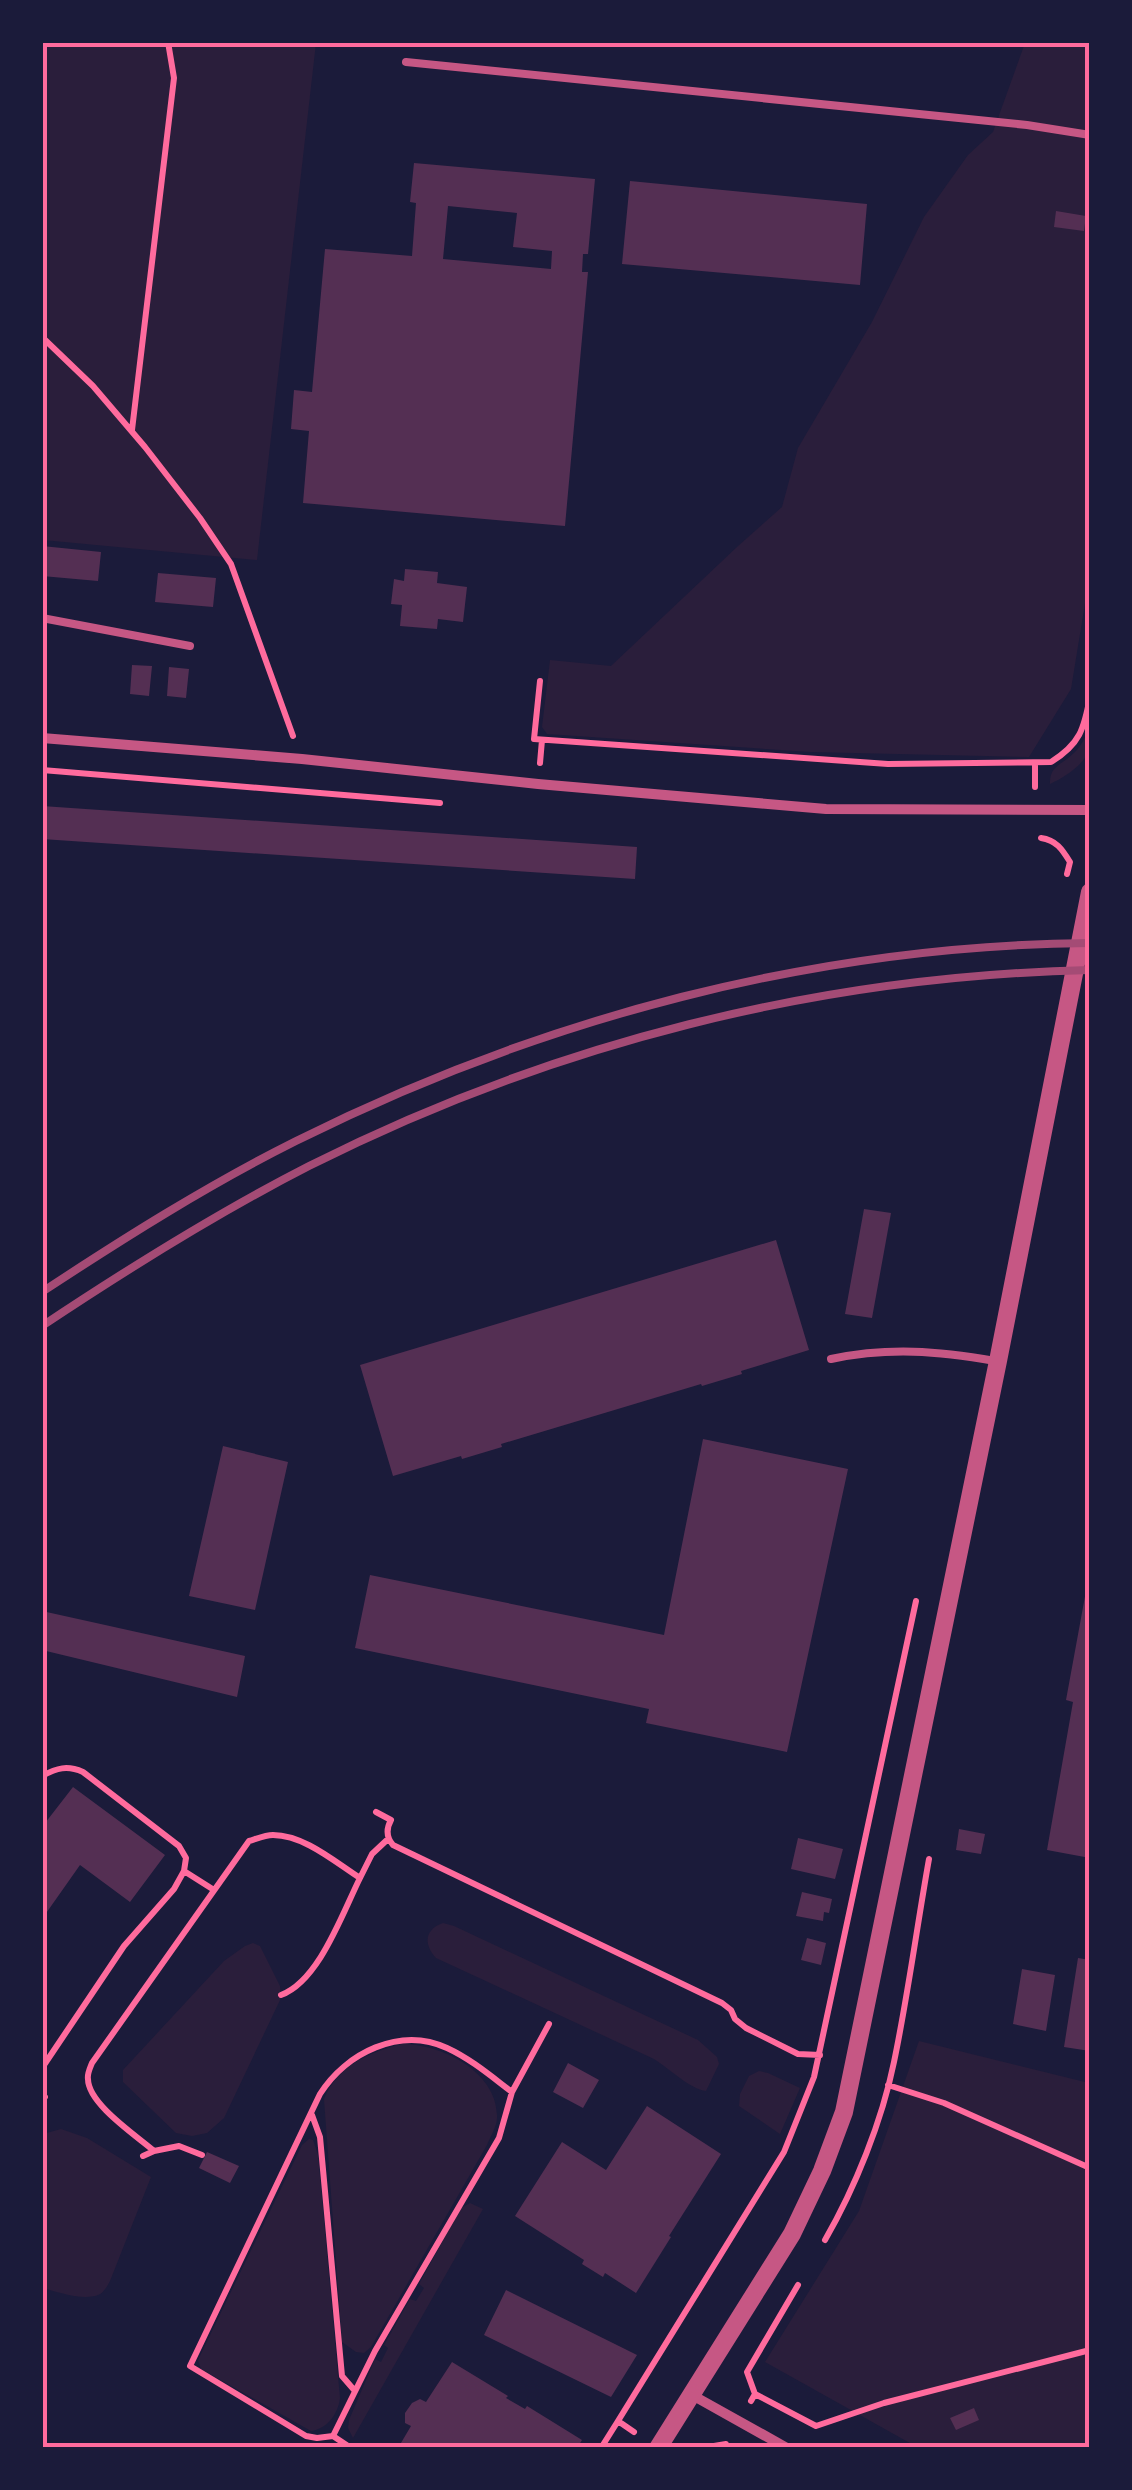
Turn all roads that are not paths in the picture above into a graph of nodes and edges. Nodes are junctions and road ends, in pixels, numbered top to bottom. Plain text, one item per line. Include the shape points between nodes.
1 (406, 62) dead end
2 (1090, 134) edge
3 (42, 618) edge
4 (190, 646) dead end
5 (42, 738) edge
6 (1090, 810) edge
7 (1090, 892) edge
8 (831, 1359) dead end
9 (998, 1361) junction
10 (692, 2395) junction
11 (658, 2448) edge
12 (787, 2448) edge

1 - 2 lane
3 - 4 lane
5 - 6 street via 826,809
7 - 9 street
8 - 9 lane via 917,1350
9 - 10 street via 844,2112 792,2234
10 - 11 street
10 - 12 street

